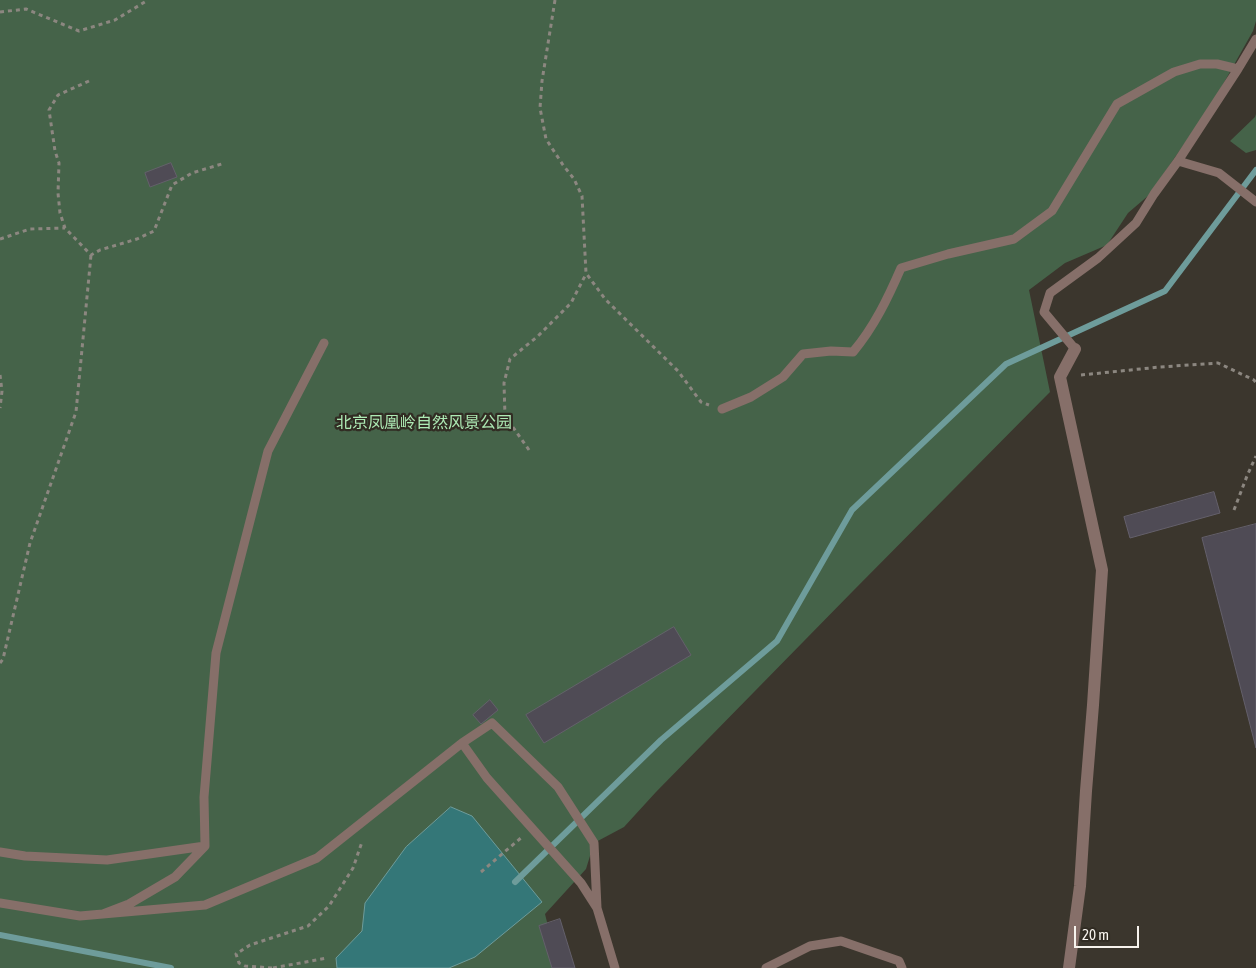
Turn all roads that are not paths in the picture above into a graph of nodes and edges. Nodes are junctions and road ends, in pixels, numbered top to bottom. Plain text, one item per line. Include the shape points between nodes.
1 (1256, 38) edge
2 (1238, 69) junction
3 (1178, 161) junction
4 (1256, 202) edge
5 (324, 343) dead end
6 (1075, 349) joint
7 (722, 409) road end
8 (462, 744) junction
9 (205, 846) junction
10 (0, 852) edge
11 (0, 903) edge
12 (596, 908) junction
13 (103, 914) junction
14 (615, 968) edge
15 (766, 968) edge
16 (902, 968) edge
17 (1069, 968) edge

1 - 2 lane
2 - 3 lane
2 - 7 lane via 1200,64 1174,72 1117,104 1052,211 1014,239 901,268 888,298 853,352 803,354 782,377 751,397
3 - 4 lane via 1219,173
3 - 6 lane via 1136,223 1098,258 1050,292 1044,312
5 - 9 lane via 268,451 216,653 204,797
6 - 17 street via 1060,377 1102,570 1080,886
8 - 12 lane via 487,778 581,883
8 - 12 lane via 492,723 558,787 594,843
8 - 13 lane via 317,858 205,905
9 - 10 lane via 107,860
9 - 13 lane via 175,878 129,904
11 - 13 lane via 80,916
12 - 14 lane
15 - 16 lane via 810,946 841,942 899,961

